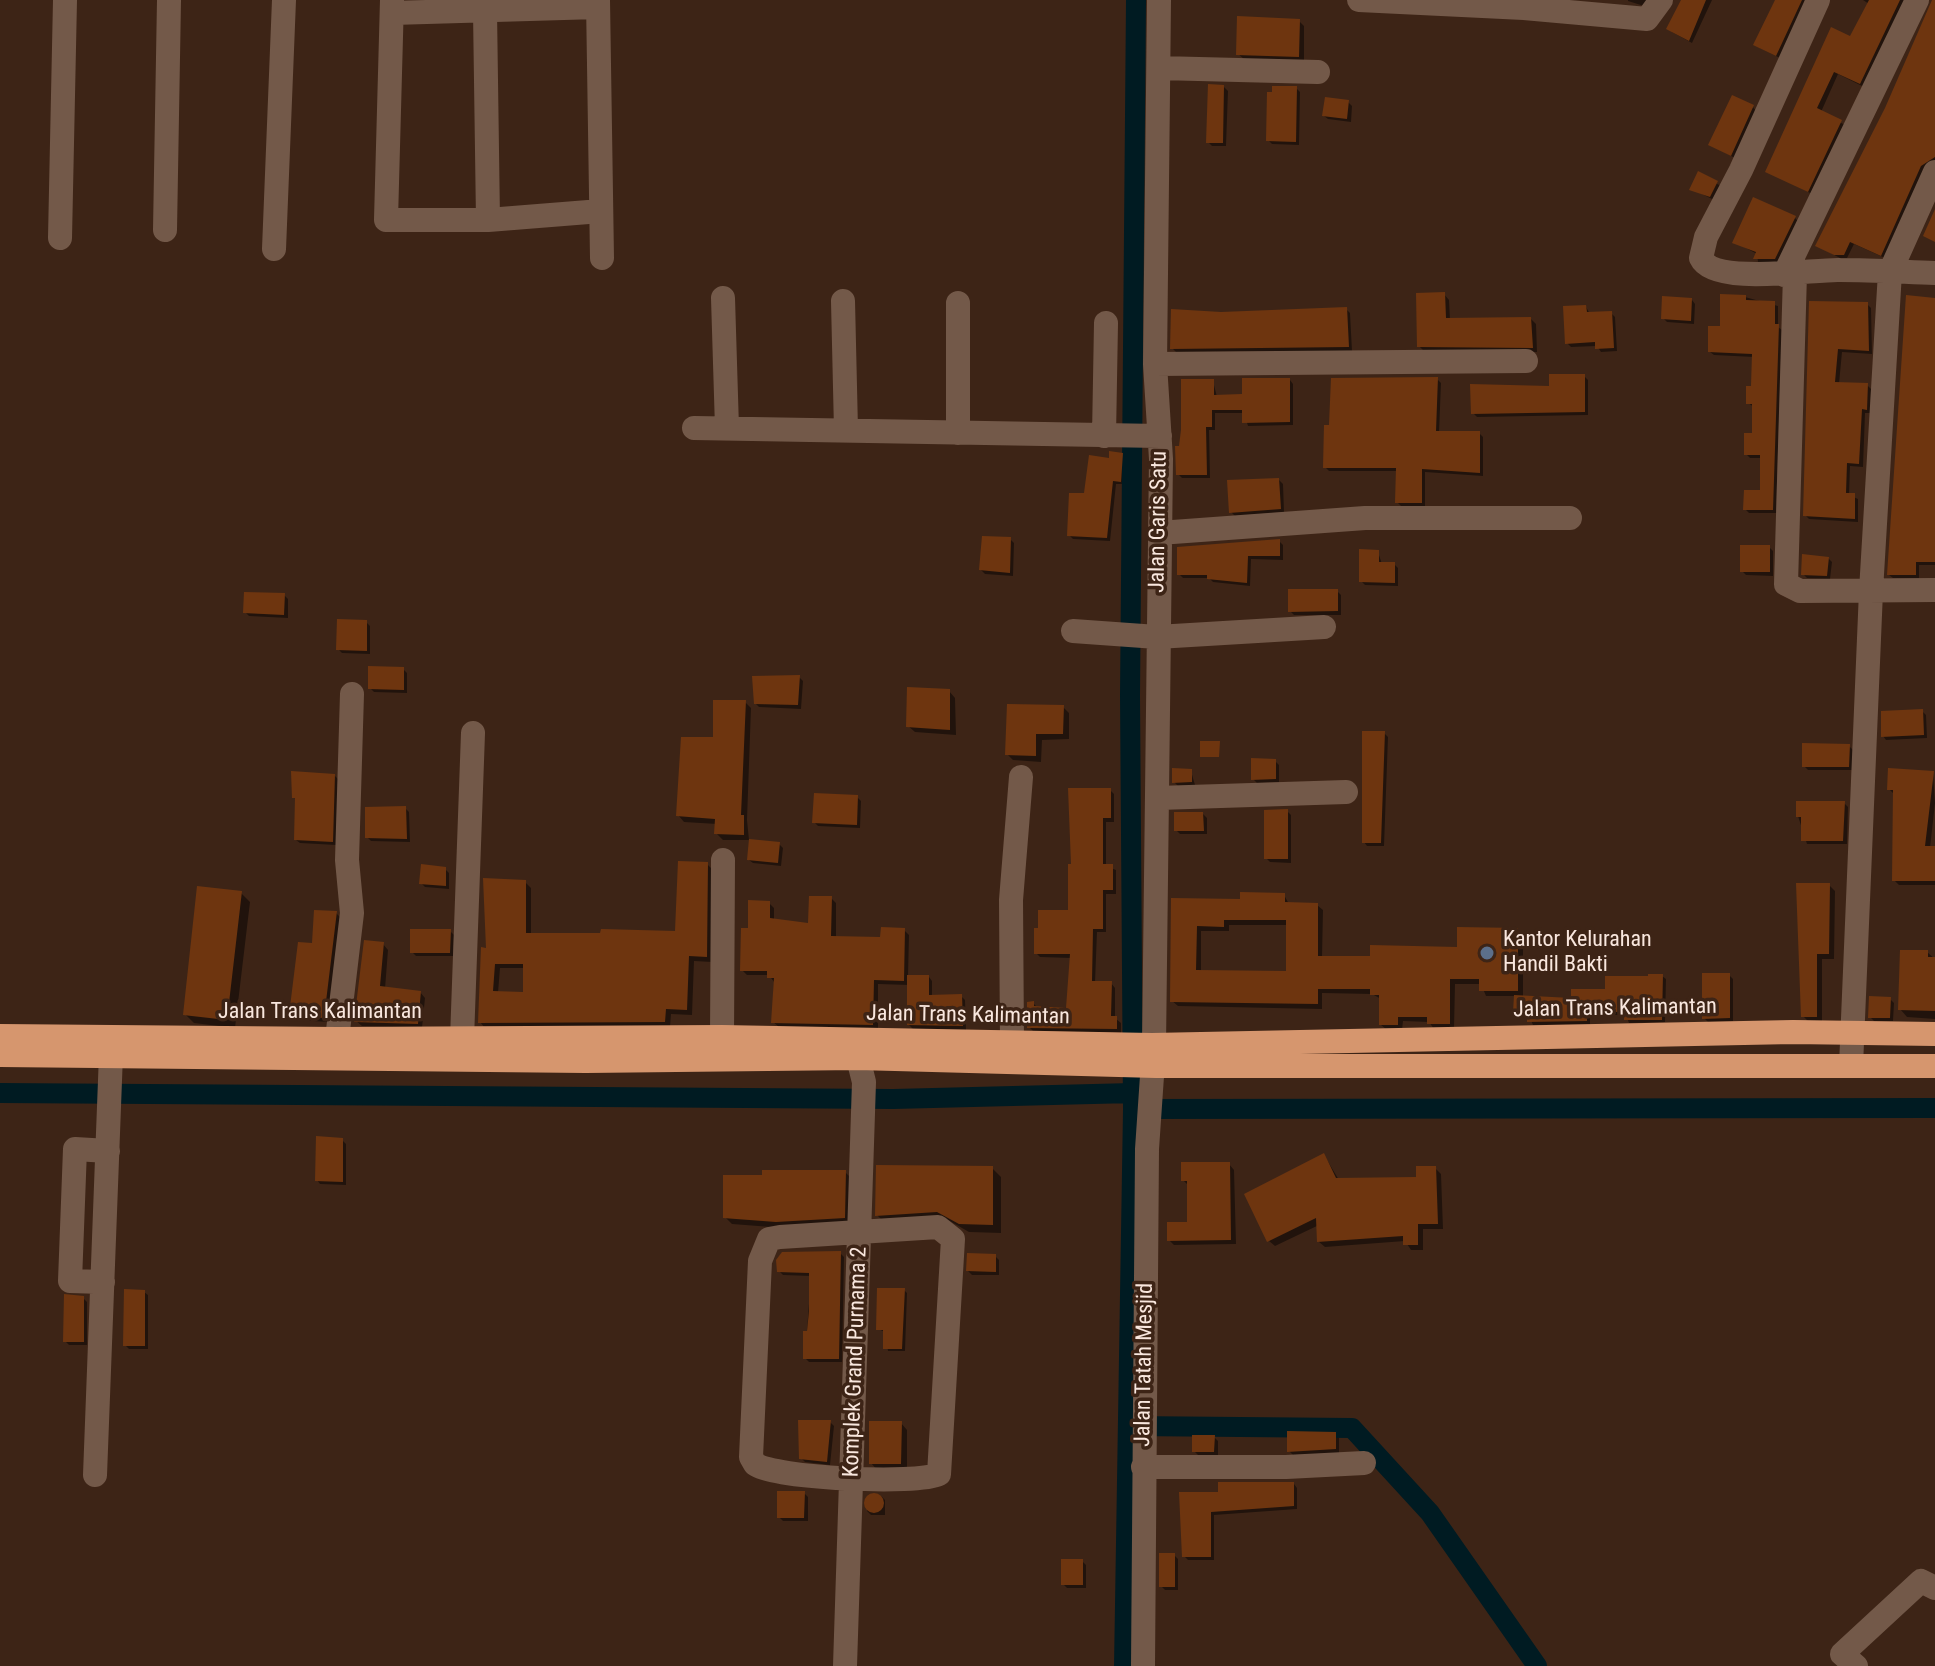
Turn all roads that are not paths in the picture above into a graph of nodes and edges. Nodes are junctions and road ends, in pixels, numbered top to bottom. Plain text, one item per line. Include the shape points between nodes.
1 (65, 0) edge
2 (169, 0) edge
3 (284, 0) edge
4 (1159, 0) edge
5 (1359, 0) edge
6 (1661, 0) edge
7 (1818, 0) edge
8 (1917, 0) edge
9 (1442, 2) edge
10 (598, 4) edge
11 (1524, 4) edge
12 (392, 6) edge
13 (1612, 8) edge
14 (485, 11) junction
15 (1159, 68) junction
16 (1318, 72) dead end
17 (1935, 172) edge
18 (601, 211) junction
19 (488, 220) junction
20 (165, 230) dead end
21 (60, 238) dead end
22 (274, 249) dead end
23 (602, 258) dead end
24 (1890, 272) junction
25 (1935, 273) edge
26 (1789, 274) junction
27 (723, 298) dead end
28 (843, 301) dead end
29 (958, 303) dead end
30 (1106, 323) dead end
31 (1526, 361) dead end
32 (1155, 364) junction
33 (694, 428) dead end
34 (727, 428) junction
35 (846, 430) junction
36 (958, 433) junction
37 (1132, 437) junction
38 (1570, 518) dead end
39 (1159, 533) junction
40 (1935, 590) edge
41 (1871, 591) junction
42 (1324, 627) dead end
43 (1073, 631) dead end
44 (1139, 636) junction
45 (352, 694) dead end
46 (473, 733) dead end
47 (1021, 777) dead end
48 (1346, 792) dead end
49 (1158, 798) junction
50 (723, 860) dead end
51 (1793, 1032) junction
52 (1850, 1033) junction
53 (1935, 1034) edge
54 (0, 1036) edge
55 (722, 1037) junction
56 (337, 1039) junction
57 (462, 1039) junction
58 (1012, 1043) junction
59 (586, 1049) junction
60 (111, 1054) junction
61 (1094, 1054) junction
62 (0, 1055) edge
63 (1154, 1056) junction
64 (858, 1058) junction
65 (1851, 1066) junction
66 (1935, 1066) edge
67 (1794, 1067) junction
68 (108, 1151) junction
69 (861, 1231) junction
70 (103, 1282) junction
71 (1145, 1443) junction
72 (1364, 1463) dead end
73 (95, 1475) dead end
74 (851, 1478) junction
75 (1935, 1588) edge
76 (845, 1666) edge
77 (1143, 1666) edge
78 (1856, 1666) edge

1 - 21 street
2 - 20 street
3 - 22 street
4 - 15 street, Jalan Garis Satu
5 - 9 street
6 - 13 street via 1647,19
7 - 26 street via 1700,250 1704,264 1715,270
8 - 26 street
9 - 11 street
10 - 14 street
10 - 18 street
11 - 13 street
12 - 14 street
12 - 19 street via 386,220
14 - 19 street
15 - 16 street
15 - 32 street, Jalan Garis Satu
17 - 24 street
18 - 19 street
18 - 23 street
24 - 25 street
24 - 26 street
24 - 41 street
26 - 41 street via 1786,584 1800,591
27 - 34 street
28 - 35 street
29 - 36 street
30 - 37 street
31 - 32 street
32 - 37 street, Jalan Garis Satu
33 - 34 street
34 - 35 street
35 - 36 street
36 - 37 street
37 - 39 street, Jalan Garis Satu
38 - 39 street via 1365,518
39 - 44 street, Jalan Garis Satu
40 - 41 street
41 - 52 street
42 - 44 street
43 - 44 street
44 - 49 street, Jalan Garis Satu
45 - 56 street via 347,860 352,913
46 - 57 street
47 - 58 street via 1011,900
48 - 49 street
49 - 63 street, Jalan Garis Satu
50 - 55 street
51 - 52 highway, Jalan Trans Kalimantan
51 - 63 highway, Jalan Trans Kalimantan
51 - 67 highway
52 - 53 highway, Jalan Trans Kalimantan
52 - 65 street
54 - 56 highway, Jalan Trans Kalimantan
55 - 58 highway, Jalan Trans Kalimantan
55 - 59 highway, Jalan Trans Kalimantan
56 - 57 highway, Jalan Trans Kalimantan
57 - 59 highway, Jalan Trans Kalimantan
58 - 61 highway, Jalan Trans Kalimantan
59 - 60 highway, Jalan Trans Kalimantan
59 - 64 highway, Jalan Trans Kalimantan
60 - 62 highway, Jalan Trans Kalimantan
60 - 68 street
61 - 63 highway, Jalan Trans Kalimantan
61 - 64 highway, Jalan Trans Kalimantan
63 - 67 highway, Jalan Trans Kalimantan
63 - 71 street, Jalan Tatah Mesjid via 1148,1139
64 - 69 street, Komplek Grand Purnama 2 via 864,1082
65 - 66 highway, Jalan Trans Kalimantan
65 - 67 highway, Jalan Trans Kalimantan
68 - 70 street
68 - 70 street via 75,1149 72,1222 70,1281
69 - 74 street, Komplek Grand Purnama 2
69 - 74 street via 780,1237 764,1246 751,1457 761,1469
69 - 74 street via 938,1227 953,1239 939,1474 915,1480
70 - 73 street
71 - 72 street via 1286,1467
71 - 77 street, Jalan Tatah Mesjid
74 - 76 street, Komplek Grand Purnama 2
75 - 78 street via 1921,1581 1842,1654

